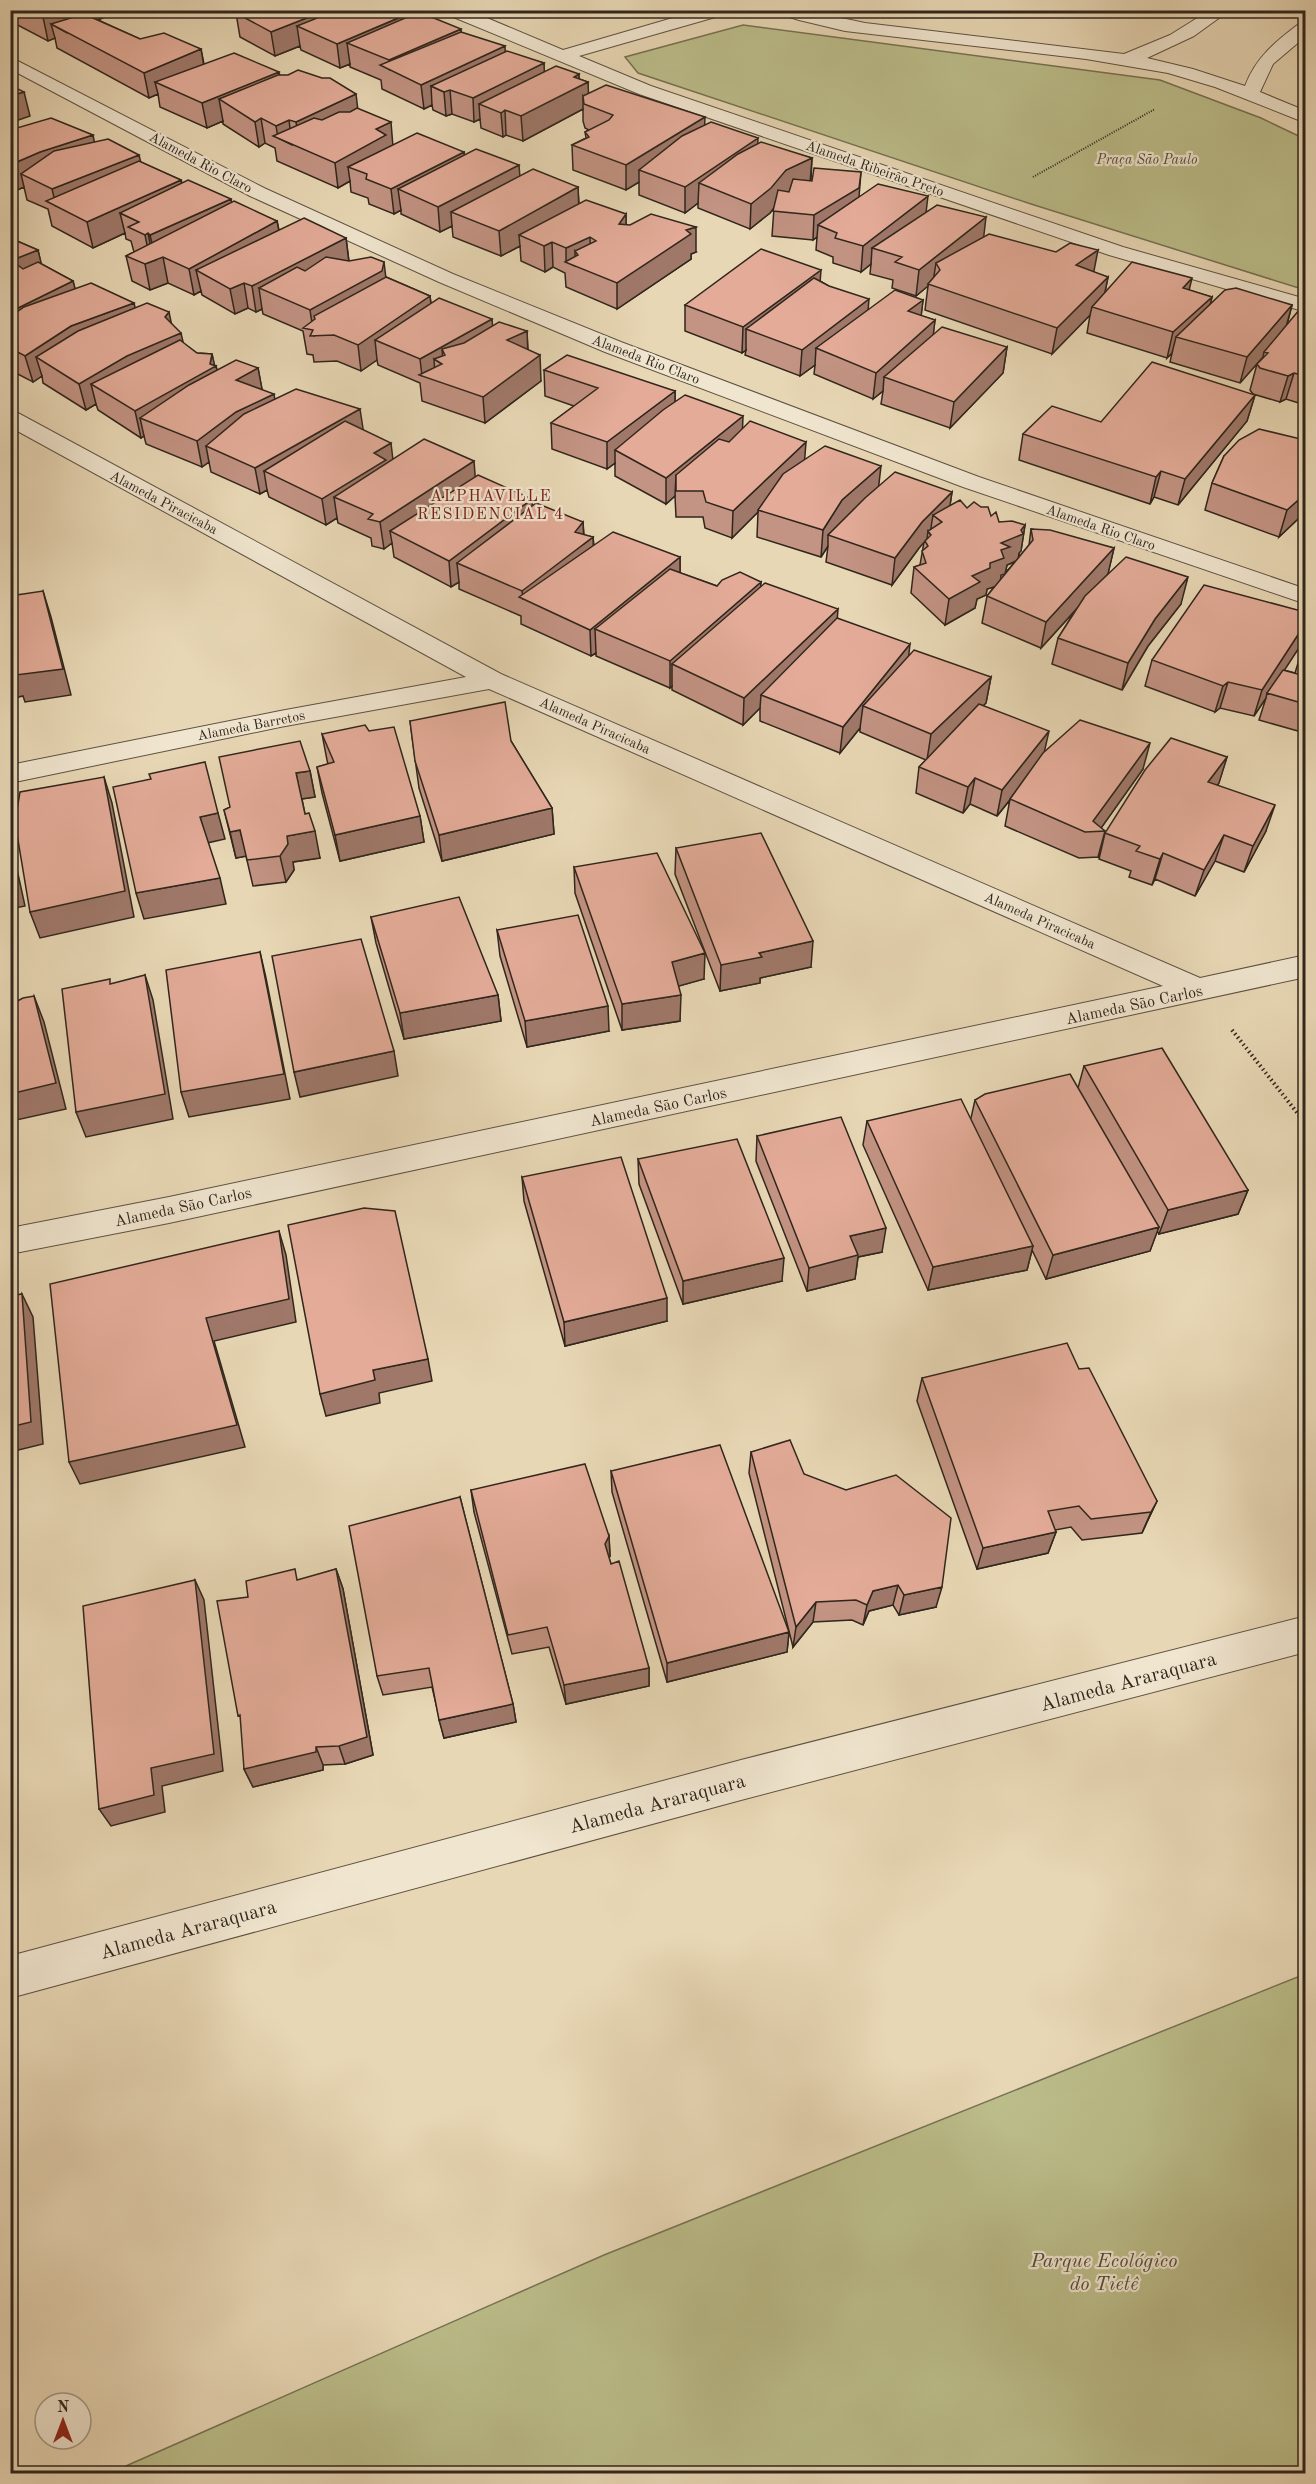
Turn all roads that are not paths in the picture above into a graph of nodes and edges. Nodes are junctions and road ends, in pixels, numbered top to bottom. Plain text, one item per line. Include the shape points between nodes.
1 (452, 10) edge
2 (720, 10) edge
3 (786, 10) edge
4 (1222, 10) edge
5 (1302, 22) edge
6 (561, 56) junction
7 (1126, 59) junction
8 (10, 62) edge
9 (1251, 93) junction
10 (1305, 118) edge
11 (1305, 306) edge
12 (10, 418) edge
13 (43, 436) junction
14 (10, 442) edge
15 (1305, 597) edge
16 (492, 680) junction
17 (10, 774) edge
18 (1305, 966) edge
19 (1200, 990) junction
20 (10, 1241) edge
21 (1305, 1634) edge
22 (10, 1977) edge

1 - 6 street, Alameda Ribeirão Preto
2 - 6 street
3 - 7 street via 873,28
4 - 7 street via 1157,50
5 - 9 street via 1271,52
6 - 11 street, Alameda Ribeirão Preto via 645,90 1105,247
7 - 9 street
8 - 15 street, Alameda Rio Claro via 257,192 446,278 613,347 971,482
9 - 10 street
12 - 13 street, Alameda Piracicaba
13 - 14 street
13 - 16 street, Alameda Piracicaba
16 - 17 street, Alameda Barretos
16 - 19 street, Alameda Piracicaba
18 - 19 street, Alameda São Carlos
19 - 20 street, Alameda São Carlos
21 - 22 street, Alameda Araraquara via 730,1783

